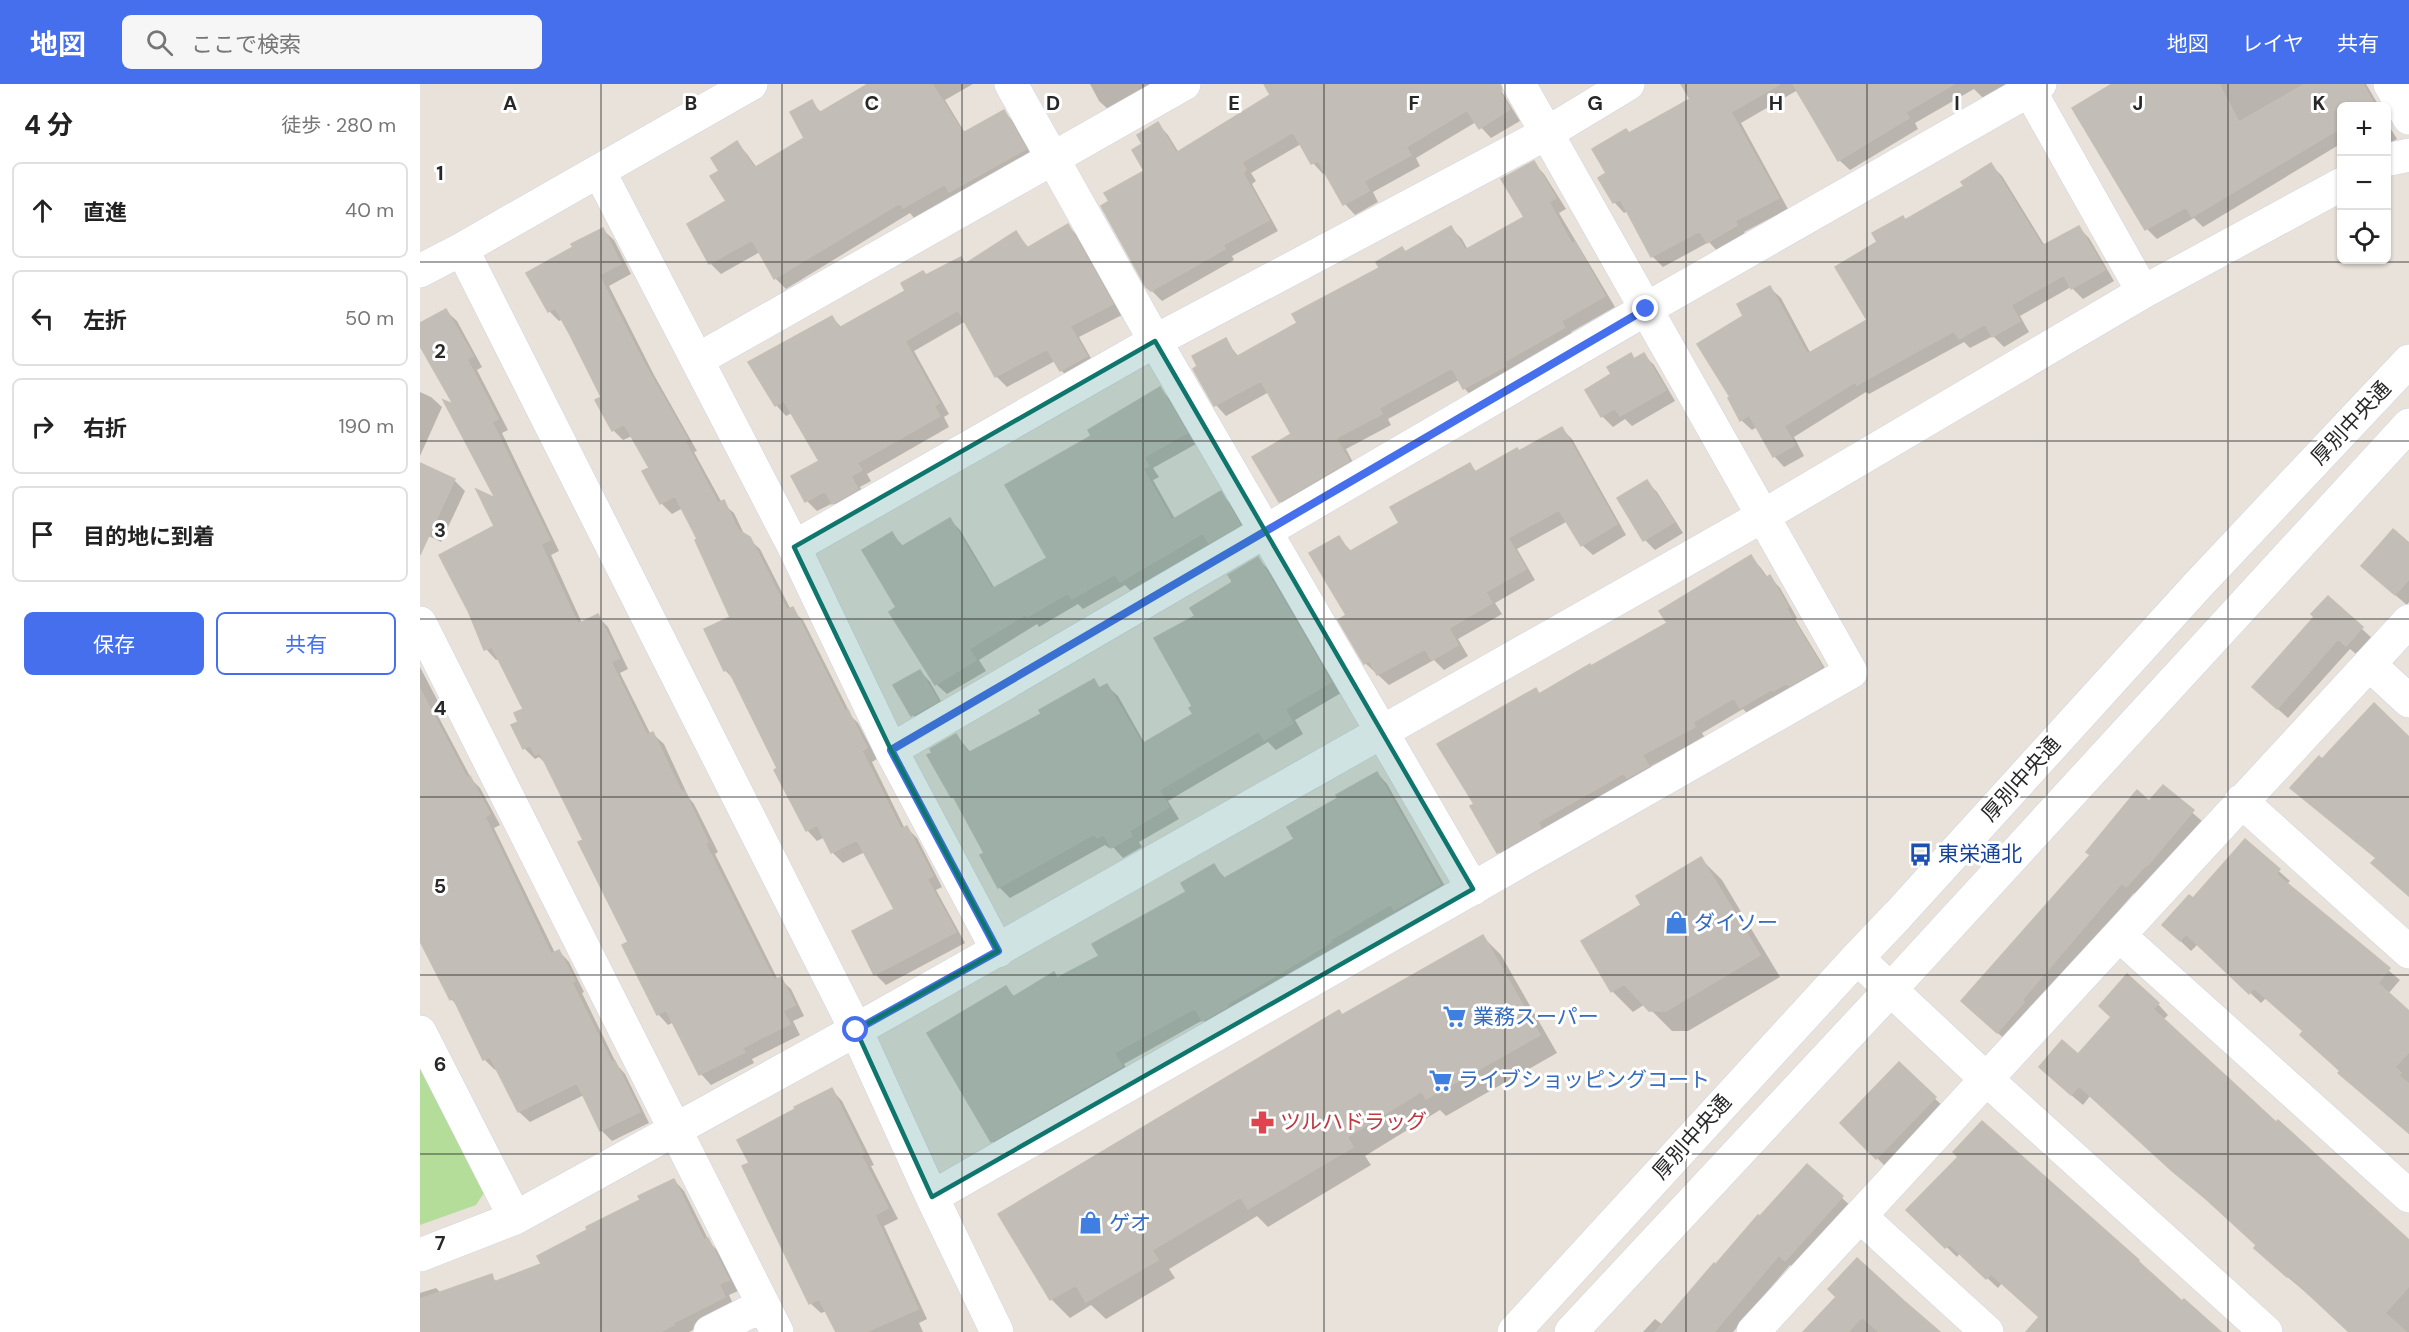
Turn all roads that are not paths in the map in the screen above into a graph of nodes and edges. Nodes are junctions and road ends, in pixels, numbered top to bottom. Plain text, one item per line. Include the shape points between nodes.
1 (751, 84) edge
2 (1011, 84) edge
3 (1184, 84) edge
4 (1519, 84) edge
5 (1628, 84) edge
6 (2390, 84) edge
7 (2032, 86) edge
8 (2409, 118) edge
9 (1547, 133) junction
10 (2409, 155) edge
11 (1053, 158) junction
12 (2391, 159) edge
13 (599, 171) junction
14 (2337, 187) edge
15 (462, 249) junction
16 (420, 271) edge
17 (2144, 292) junction
18 (1646, 309) junction
19 (1155, 341) junction
20 (697, 360) junction
21 (2409, 361) edge
22 (2409, 425) edge
23 (1763, 516) junction
24 (1265, 530) junction
25 (794, 547) junction
26 (2409, 621) edge
27 (420, 623) edge
28 (2369, 664) junction
29 (2409, 701) edge
30 (1383, 734) junction
31 (891, 750) junction
32 (2241, 801) junction
33 (1473, 889) junction
34 (2120, 936) junction
35 (998, 951) junction
36 (2409, 952) edge
37 (1857, 957) junction
38 (1891, 989) junction
39 (856, 1030) junction
40 (420, 1032) edge
41 (1985, 1078) junction
42 (674, 1129) junction
43 (2409, 1196) edge
44 (932, 1197) junction
45 (1861, 1217) junction
46 (515, 1218) junction
47 (420, 1255) edge
48 (770, 1319) edge
49 (710, 1332) edge
50 (998, 1332) edge
51 (1514, 1332) edge
52 (1571, 1332) edge
53 (1753, 1332) edge
54 (1987, 1332) edge
55 (2266, 1332) edge

1 - 13 street
2 - 11 street
3 - 11 street
4 - 9 street
5 - 9 street
6 - 8 street
7 - 17 street
7 - 18 street
9 - 18 street
9 - 19 street
10 - 12 street
11 - 19 street
11 - 20 street
13 - 15 street
13 - 20 street
14 - 17 street
15 - 16 street
15 - 39 street
17 - 23 street
18 - 23 street
18 - 24 street
19 - 24 street
19 - 25 street
20 - 25 street
21 - 37 street, 厚別中央通
22 - 38 street, 厚別中央通
23 - 30 street
23 - 33 street via 1851,672
24 - 30 street
24 - 31 street
25 - 31 street
26 - 28 street
27 - 42 street
28 - 29 street
28 - 32 street
30 - 33 street
30 - 35 street
31 - 35 street
32 - 34 street
32 - 36 street
33 - 44 street
34 - 41 street
34 - 43 street
35 - 39 street
37 - 38 street
37 - 51 street, 厚別中央通
38 - 41 street
38 - 52 street, 厚別中央通
39 - 42 street
39 - 44 street
40 - 46 street
41 - 45 street
41 - 55 street
42 - 46 street
42 - 48 street
44 - 50 street
45 - 53 street
45 - 54 street
46 - 47 street
48 - 49 street

